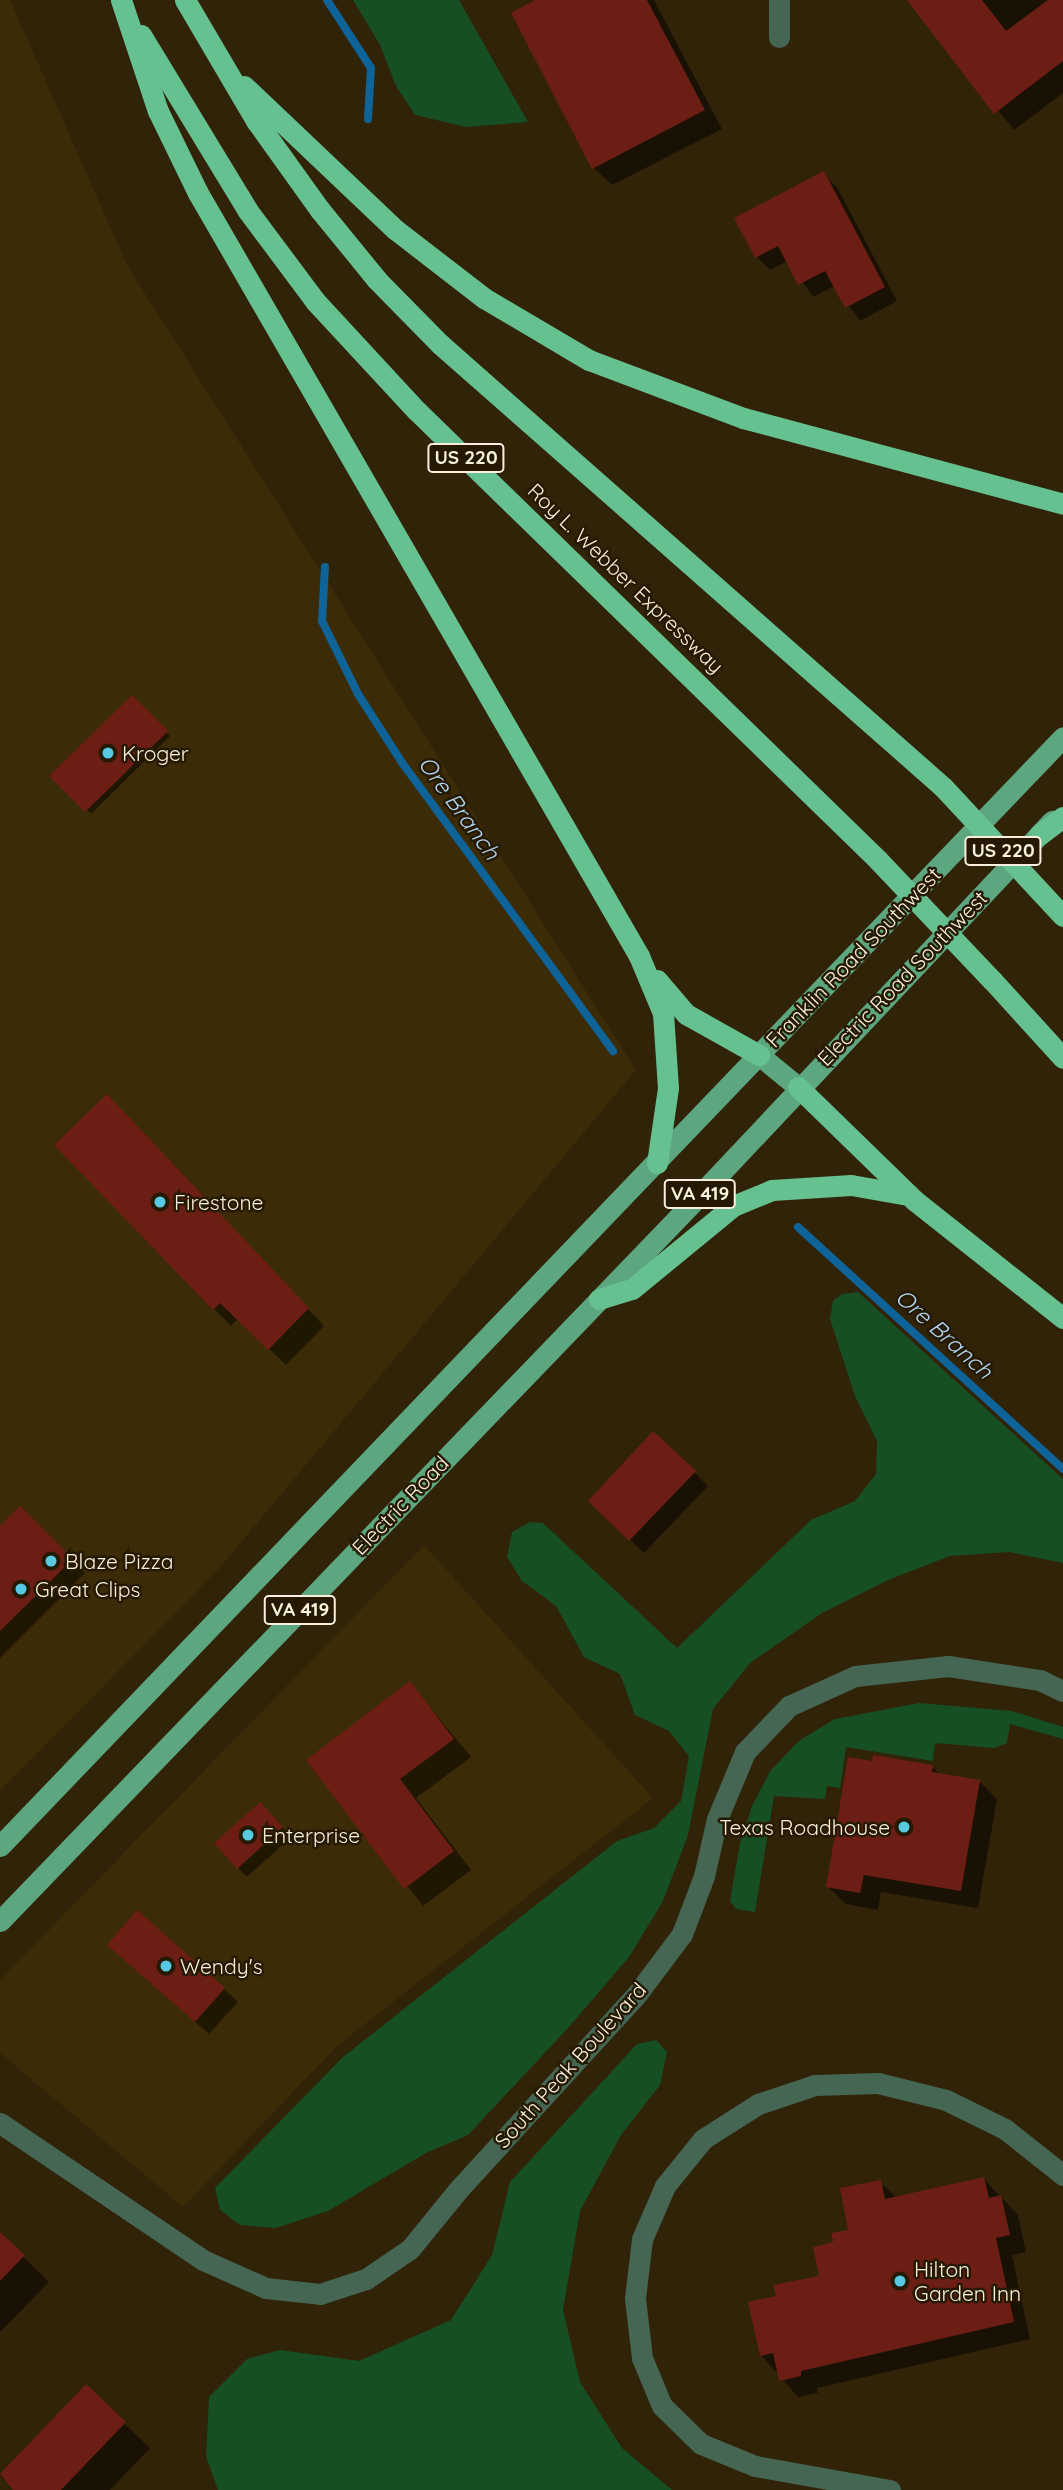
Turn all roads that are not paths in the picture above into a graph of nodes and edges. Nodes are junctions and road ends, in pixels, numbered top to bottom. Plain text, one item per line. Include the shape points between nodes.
1 (121, 0) edge
2 (185, 0) edge
3 (779, 0) edge
4 (779, 37) dead end
5 (218, 60) junction
6 (1063, 504) edge
7 (1063, 737) edge
8 (1063, 809) edge
9 (1063, 817) edge
10 (1039, 835) junction
11 (1063, 916) edge
12 (639, 956) junction
13 (759, 1055) junction
14 (1063, 1058) edge
15 (799, 1087) junction
16 (657, 1163) junction
17 (909, 1195) junction
18 (599, 1299) junction
19 (1063, 1318) edge
20 (1063, 1691) edge
21 (0, 1846) edge
22 (0, 1921) edge
23 (0, 2123) edge
24 (1063, 2175) edge
25 (890, 2490) edge

1 - 12 highway via 158,111 198,193
1 - 14 highway, Roy L. Webber Expressway / US 220, bridge via 201,138 315,301 417,411 878,860
2 - 5 highway, US 220
3 - 4 street
5 - 6 highway via 396,230 484,298 547,338 665,392 743,418
5 - 11 highway, US 220, bridge via 320,211 440,344 943,787
7 - 13 main road, Franklin Road Southwest
8 - 10 main road, Electric Road Southwest / VA 419
9 - 10 highway
10 - 15 main road, Electric Road Southwest / VA 419
12 - 13 highway via 687,1014
12 - 16 highway via 663,1013 668,1088
13 - 15 main road
13 - 16 main road, VA 419
15 - 17 highway
15 - 18 main road, Electric Road / VA 419
16 - 21 main road, VA 419
17 - 18 highway via 851,1185 772,1189 733,1206 632,1289
17 - 19 highway
18 - 22 main road, Electric Road / VA 419
20 - 23 street, South Peak Boulevard via 1040,1680 947,1666 855,1676 789,1706 745,1752 717,1819 704,1876 682,1934 637,1994 410,2249 366,2279 320,2294 266,2288 203,2260
24 - 25 street via 1005,2129 946,2100 878,2083 815,2085 758,2104 703,2139 665,2186 642,2239 635,2298 642,2358 662,2406 701,2444 755,2466

